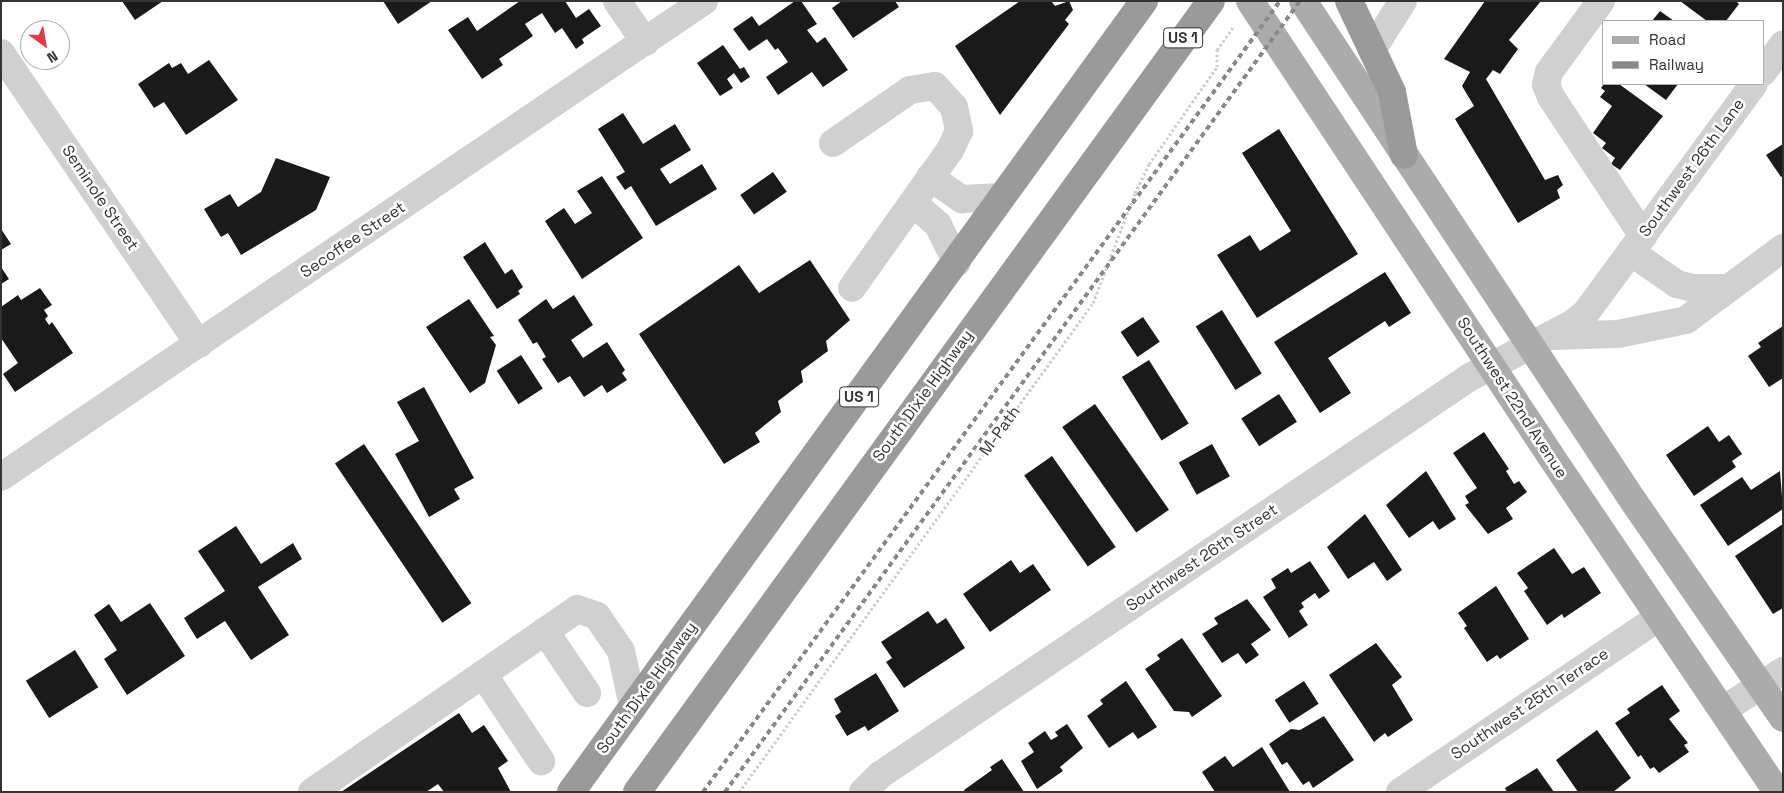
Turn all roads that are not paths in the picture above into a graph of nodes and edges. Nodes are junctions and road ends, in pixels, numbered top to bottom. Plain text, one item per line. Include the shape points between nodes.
1 (617, 1) edge
2 (704, 1) edge
3 (1144, 1) edge
4 (1211, 1) edge
5 (1250, 1) edge
6 (1303, 1) edge
7 (1349, 1) edge
8 (1403, 1) edge
9 (1601, 1) edge
10 (645, 42) junction
11 (1783, 44) edge
12 (1372, 50) junction
13 (1, 53) edge
14 (1764, 71) edge
15 (1753, 85) edge
16 (833, 143) dead end
17 (1404, 156) junction
18 (930, 177) junction
19 (1002, 197) junction
20 (913, 203) junction
21 (1637, 244) junction
22 (1783, 248) edge
23 (957, 263) junction
24 (852, 288) dead end
25 (1724, 288) junction
26 (1539, 341) junction
27 (199, 344) junction
28 (1490, 365) junction
29 (1, 478) edge
30 (1659, 617) junction
31 (545, 631) junction
32 (483, 674) junction
33 (1772, 678) edge
34 (586, 693) dead end
35 (633, 706) junction
36 (1723, 710) junction
37 (1783, 718) edge
38 (541, 761) dead end
39 (312, 792) edge
40 (571, 792) edge
41 (637, 792) edge
42 (863, 792) edge
43 (1400, 792) edge
44 (1777, 792) edge

1 - 10 street
2 - 10 street, Secoffee Street
3 - 19 highway, South Dixie Highway / US 1
4 - 41 highway, South Dixie Highway / US 1
5 - 28 main road, Southwest 22nd Avenue
6 - 17 main road
7 - 12 highway
8 - 12 street
9 - 21 street via 1550,72 1546,85
10 - 27 street, Secoffee Street
11 - 14 street
12 - 17 highway via 1392,92
13 - 27 street, Seminole Street
15 - 21 street, Southwest 26th Lane
16 - 18 street via 910,90 935,86 954,107 959,131
17 - 26 main road
18 - 19 street via 962,199
18 - 20 street
19 - 23 highway, South Dixie Highway / US 1
20 - 23 street via 938,225
20 - 24 street
21 - 25 street via 1677,284 1694,288
21 - 26 street, Southwest 26th Street via 1585,314
22 - 25 street, Southwest 26th Street
23 - 35 highway, South Dixie Highway / US 1
25 - 26 street, Southwest 26th Street via 1698,314 1686,320 1618,334
26 - 28 street, Southwest 26th Street
26 - 33 main road
27 - 29 street, Secoffee Street
28 - 30 main road, Southwest 22nd Avenue
28 - 42 street, Southwest 26th Street via 888,769
30 - 36 main road, Southwest 22nd Avenue
30 - 43 street, Southwest 25th Terrace
31 - 32 street
31 - 34 street
31 - 35 street via 577,609 597,616 621,651
32 - 38 street
32 - 39 street
33 - 36 street
33 - 37 main road
35 - 40 highway, South Dixie Highway / US 1
36 - 44 main road, Southwest 22nd Avenue

